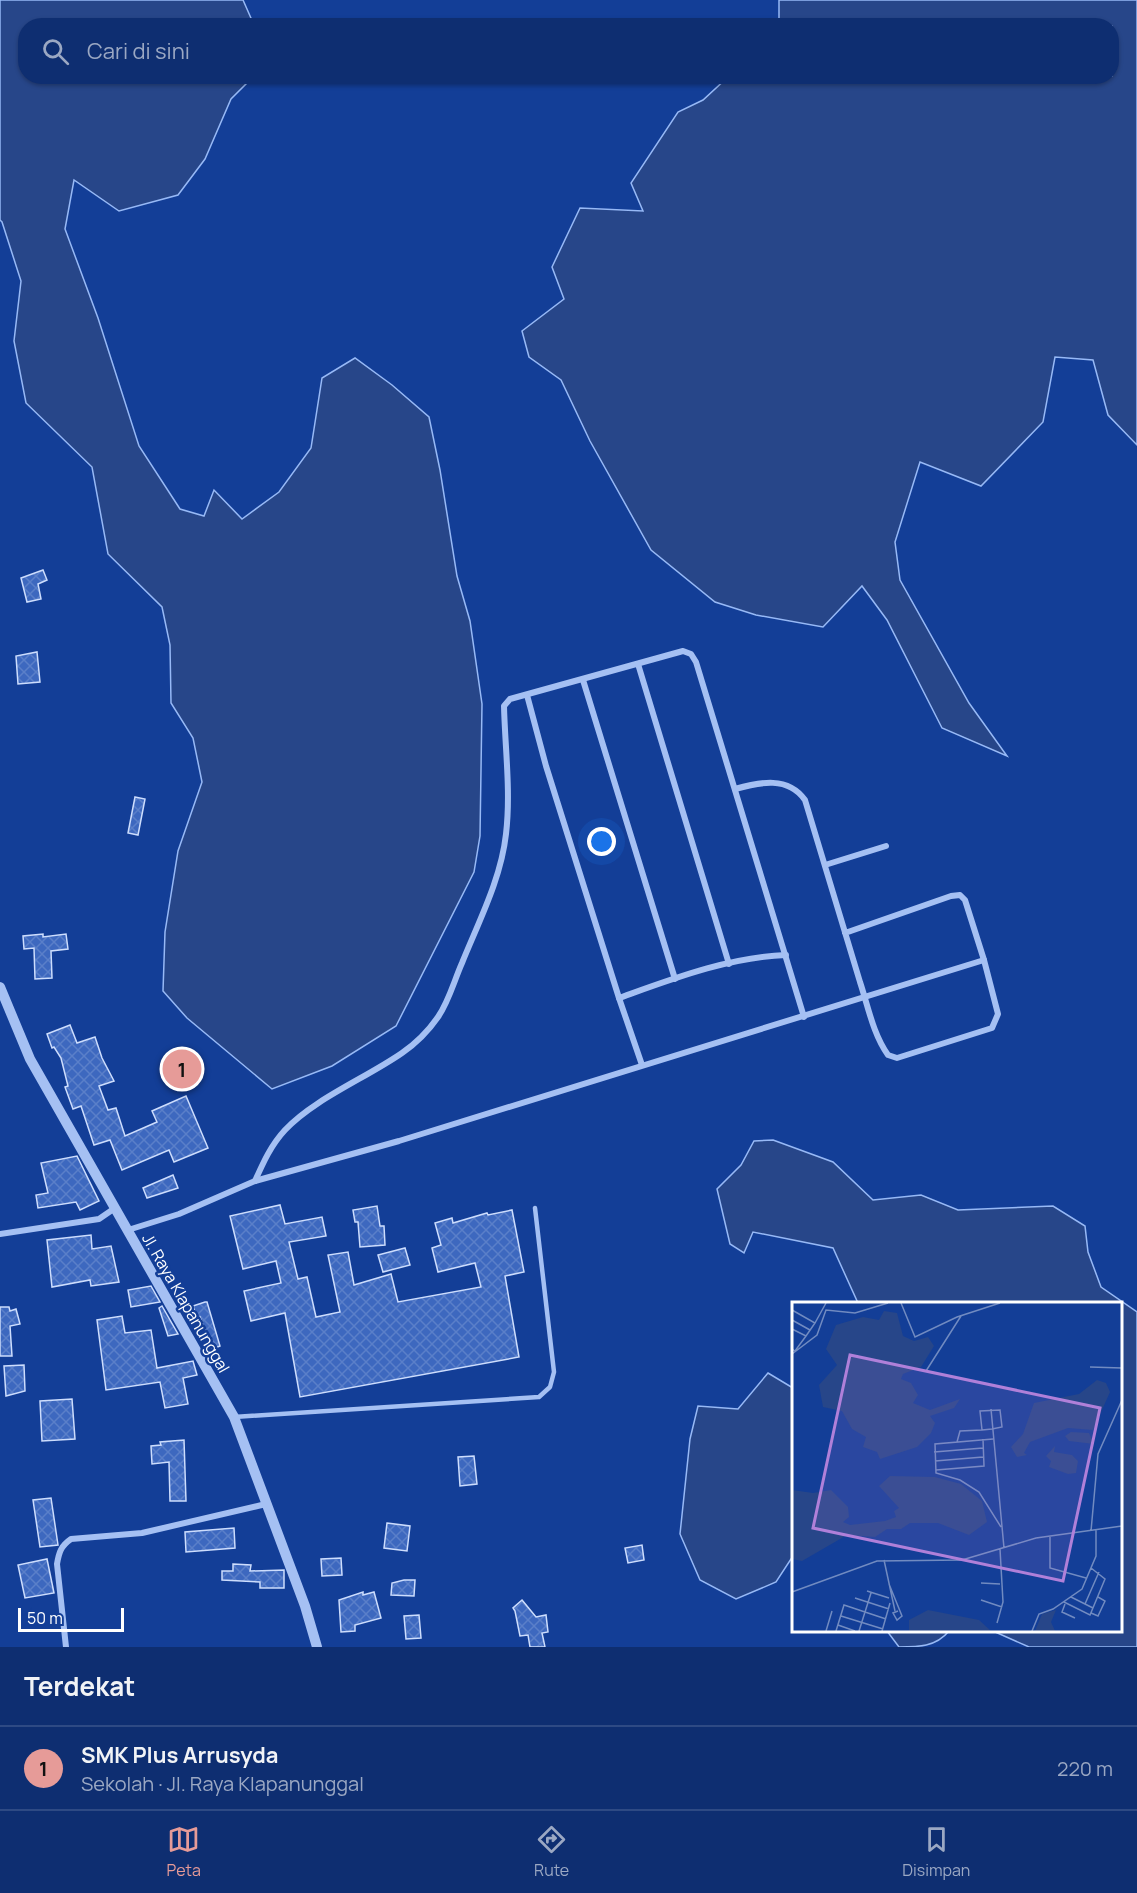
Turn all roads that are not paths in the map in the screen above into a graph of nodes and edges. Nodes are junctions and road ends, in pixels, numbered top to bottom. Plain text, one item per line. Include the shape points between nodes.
1 (638, 664) junction
2 (583, 680) junction
3 (527, 695) junction
4 (735, 789) junction
5 (886, 846) dead end
6 (825, 865) junction
7 (845, 933) junction
8 (786, 955) junction
9 (984, 960) junction
10 (729, 964) junction
11 (675, 979) junction
12 (0, 987) edge
13 (865, 996) junction
14 (619, 998) junction
15 (804, 1017) junction
16 (642, 1065) junction
17 (255, 1181) junction
18 (115, 1208) junction
19 (535, 1208) dead end
20 (128, 1230) junction
21 (0, 1234) edge
22 (234, 1417) junction
23 (266, 1504) junction
24 (66, 1647) edge
25 (317, 1647) edge

1 - 2 street
1 - 4 street via 683,651 692,654
1 - 10 street
2 - 3 street
2 - 11 street
3 - 14 street
3 - 17 street via 510,699 504,706 508,805 501,860 438,1017 403,1052 285,1130 266,1156
4 - 6 street via 772,783 798,790 805,800
4 - 8 street
5 - 6 street
6 - 7 street
7 - 9 street via 960,895
7 - 13 street
8 - 10 street via 747,958
8 - 15 street
9 - 13 street
9 - 13 street via 998,1014 992,1028 897,1058 884,1049
10 - 11 street
11 - 14 street
12 - 18 street, Jl. Raya Klapanunggal via 30,1059
13 - 15 street
14 - 16 street
15 - 16 street
16 - 17 street via 399,1141
17 - 20 street via 179,1214
18 - 20 street, Jl. Raya Klapanunggal
18 - 21 street via 99,1219
19 - 22 lane via 554,1372 550,1387 538,1397
20 - 22 street, Jl. Raya Klapanunggal
22 - 23 street, Jl. Raya Klapanunggal
23 - 24 street via 142,1533 71,1539 58,1553 57,1564
23 - 25 street, Jl. Raya Klapanunggal

